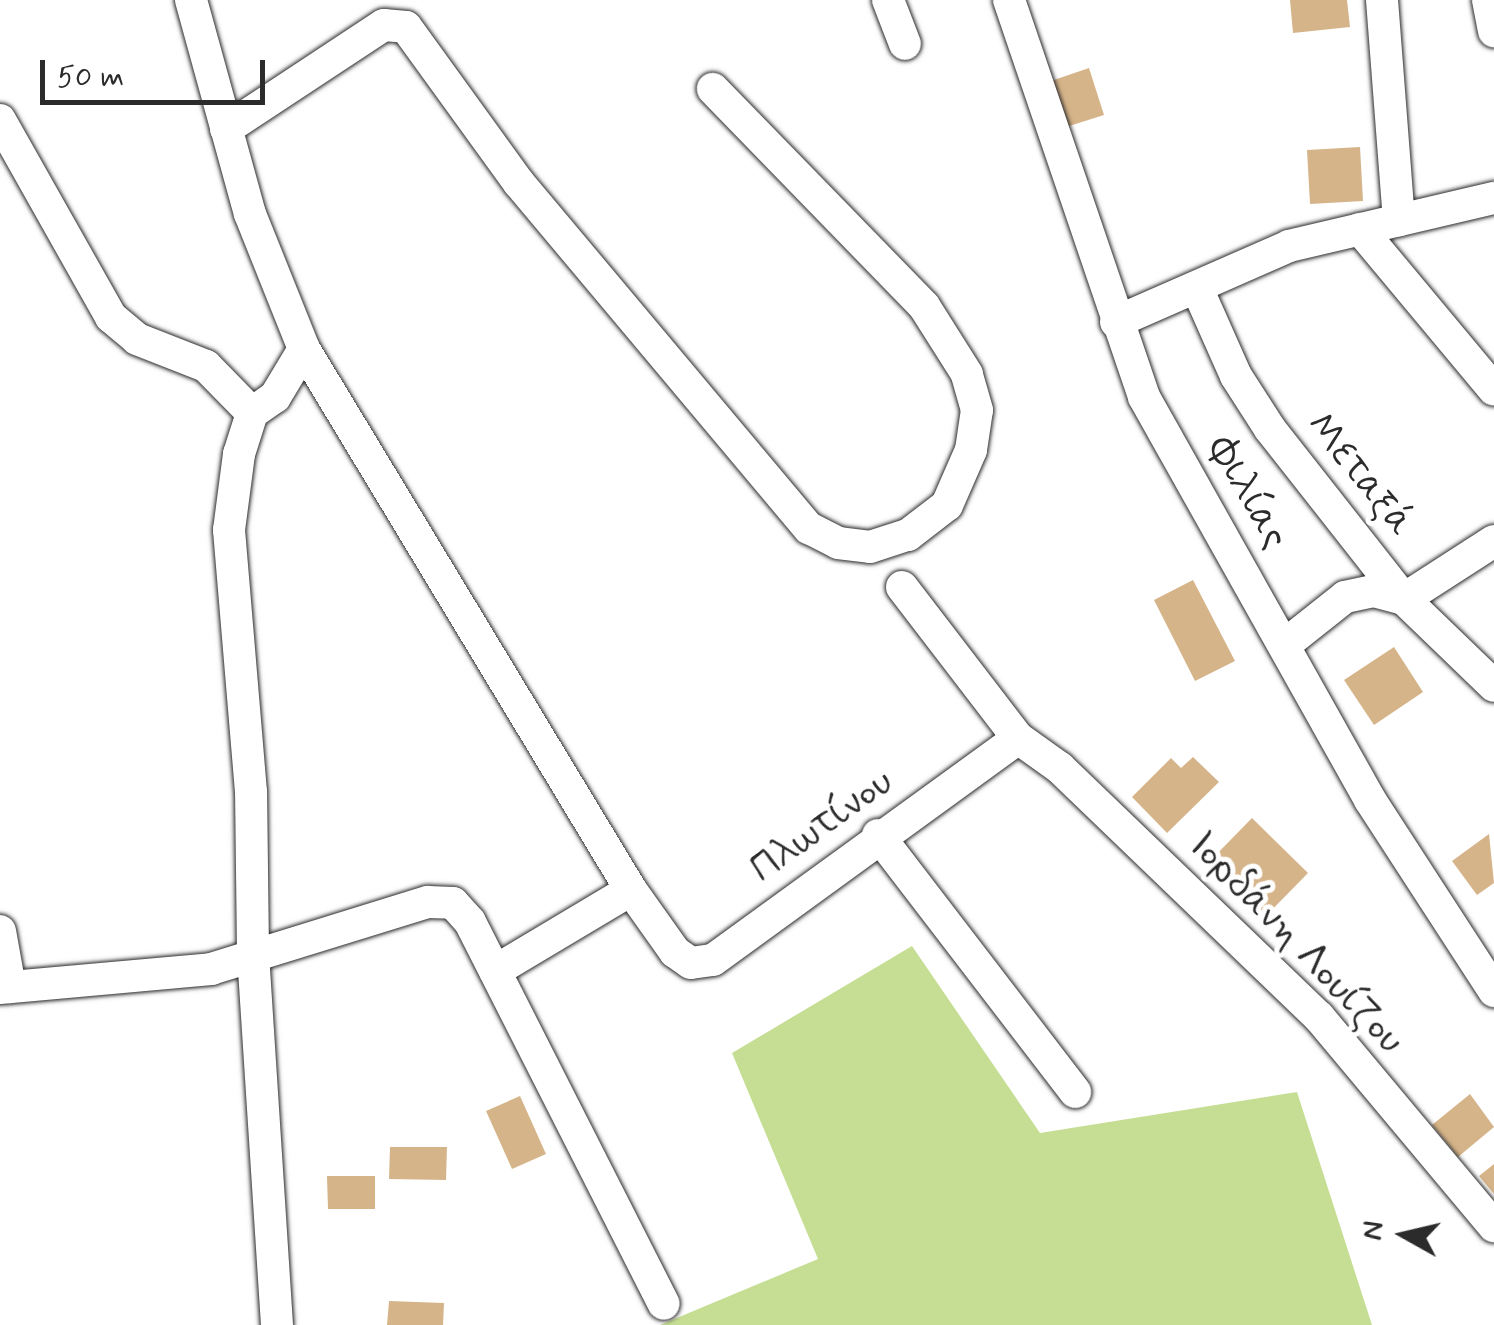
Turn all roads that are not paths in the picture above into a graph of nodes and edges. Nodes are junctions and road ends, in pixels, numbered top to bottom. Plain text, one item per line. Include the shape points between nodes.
1 (191, 0) edge
2 (888, 0) edge
3 (1009, 0) edge
4 (1382, 0) edge
5 (1488, 0) edge
6 (1494, 31) edge
7 (905, 44) dead end
8 (713, 89) dead end
9 (0, 120) edge
10 (226, 129) junction
11 (1494, 198) edge
12 (1399, 220) junction
13 (1360, 229) junction
14 (1198, 288) junction
15 (1116, 322) junction
16 (304, 348) junction
17 (1494, 390) edge
18 (252, 413) junction
19 (1494, 541) edge
20 (902, 587) dead end
21 (1404, 599) junction
22 (1287, 643) junction
23 (1494, 686) edge
24 (1018, 738) junction
25 (878, 835) junction
26 (631, 890) junction
27 (0, 931) edge
28 (252, 952) junction
29 (495, 971) junction
30 (5, 987) edge
31 (1494, 991) edge
32 (1075, 1092) dead end
33 (1494, 1226) edge
34 (664, 1304) dead end
35 (277, 1325) edge

1 - 10 street
2 - 7 street
3 - 15 street, Φιλίας
4 - 12 street
5 - 6 street
8 - 10 street via 924,306 967,374 977,410 972,450 947,505 908,535 870,547 838,543 809,528 519,183 406,27 384,26
9 - 18 street via 111,316 137,340 206,366
10 - 16 street via 250,214
11 - 12 street
12 - 13 street
13 - 14 street via 1250,259
13 - 17 street
14 - 15 street
14 - 21 street, Μεταξά via 1227,360 1270,429
15 - 22 street, Φιλίας via 1144,397
16 - 18 street via 275,397
16 - 26 street
18 - 28 street via 238,454 229,530 251,792
19 - 21 street
20 - 24 street, Ιορδάνη Λουίζου
21 - 22 street via 1374,591 1345,597
21 - 23 street, Μεταξά
22 - 31 street, Φιλίας via 1370,800
24 - 25 street, Πλωτίνου
24 - 33 street, Ιορδάνη Λουίζου via 1060,768 1319,1017
25 - 26 street, Πλωτίνου via 713,960 691,964 675,952
25 - 32 street
26 - 29 street
27 - 30 street
28 - 29 street via 428,902 452,903 470,922
28 - 30 street via 211,970
28 - 35 street
29 - 34 street

